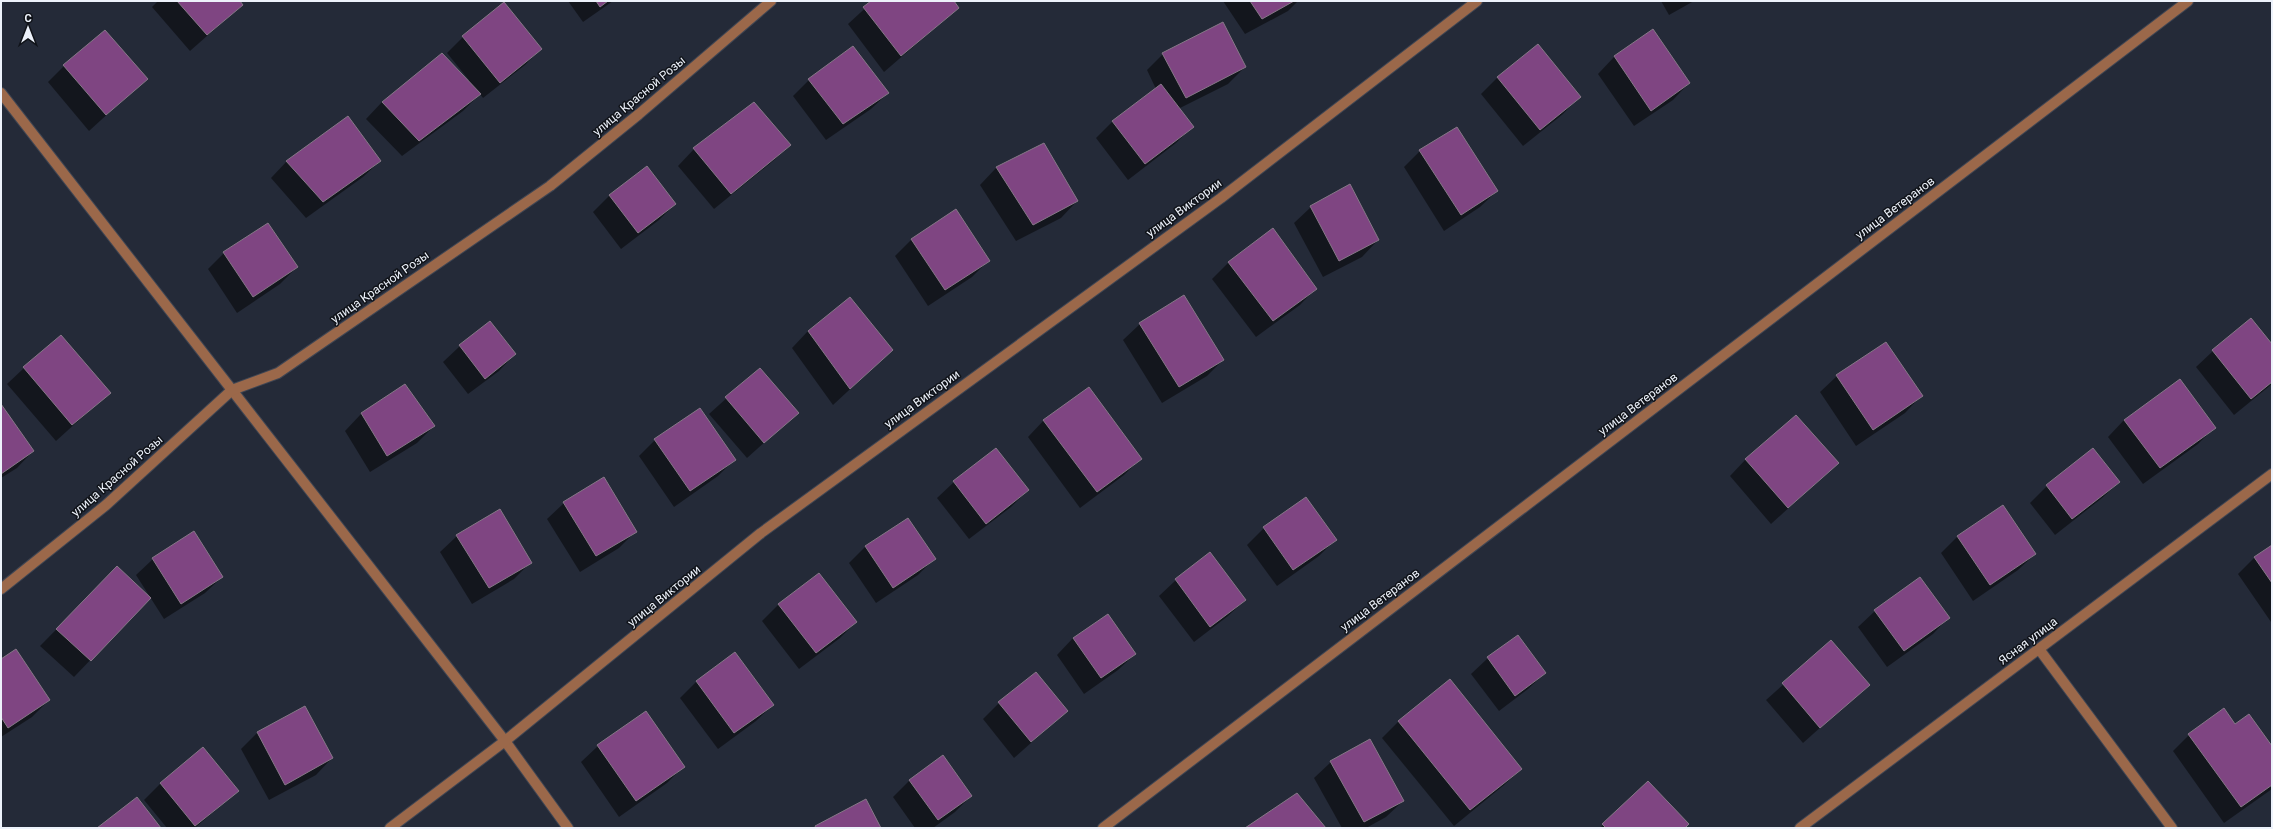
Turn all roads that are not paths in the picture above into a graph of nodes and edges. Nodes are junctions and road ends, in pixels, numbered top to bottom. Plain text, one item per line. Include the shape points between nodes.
1 (771, 1) edge
2 (1477, 1) edge
3 (2188, 1) edge
4 (1, 93) edge
5 (232, 390) junction
6 (2272, 474) edge
7 (1, 589) edge
8 (2039, 649) junction
9 (505, 741) junction
10 (390, 828) edge
11 (568, 828) edge
12 (1103, 828) edge
13 (1800, 828) edge
14 (2172, 828) edge

1 - 5 street, улица Красной Розы via 550,186 278,373
2 - 9 street, улица Виктории via 1221,198 761,533
3 - 12 street, улица Ветеранов
4 - 5 street
5 - 7 street, улица Красной Розы via 106,505
5 - 9 street
6 - 8 street, Ясная улица
8 - 13 street, Ясная улица
8 - 14 street
9 - 10 street, улица Виктории
9 - 11 street

